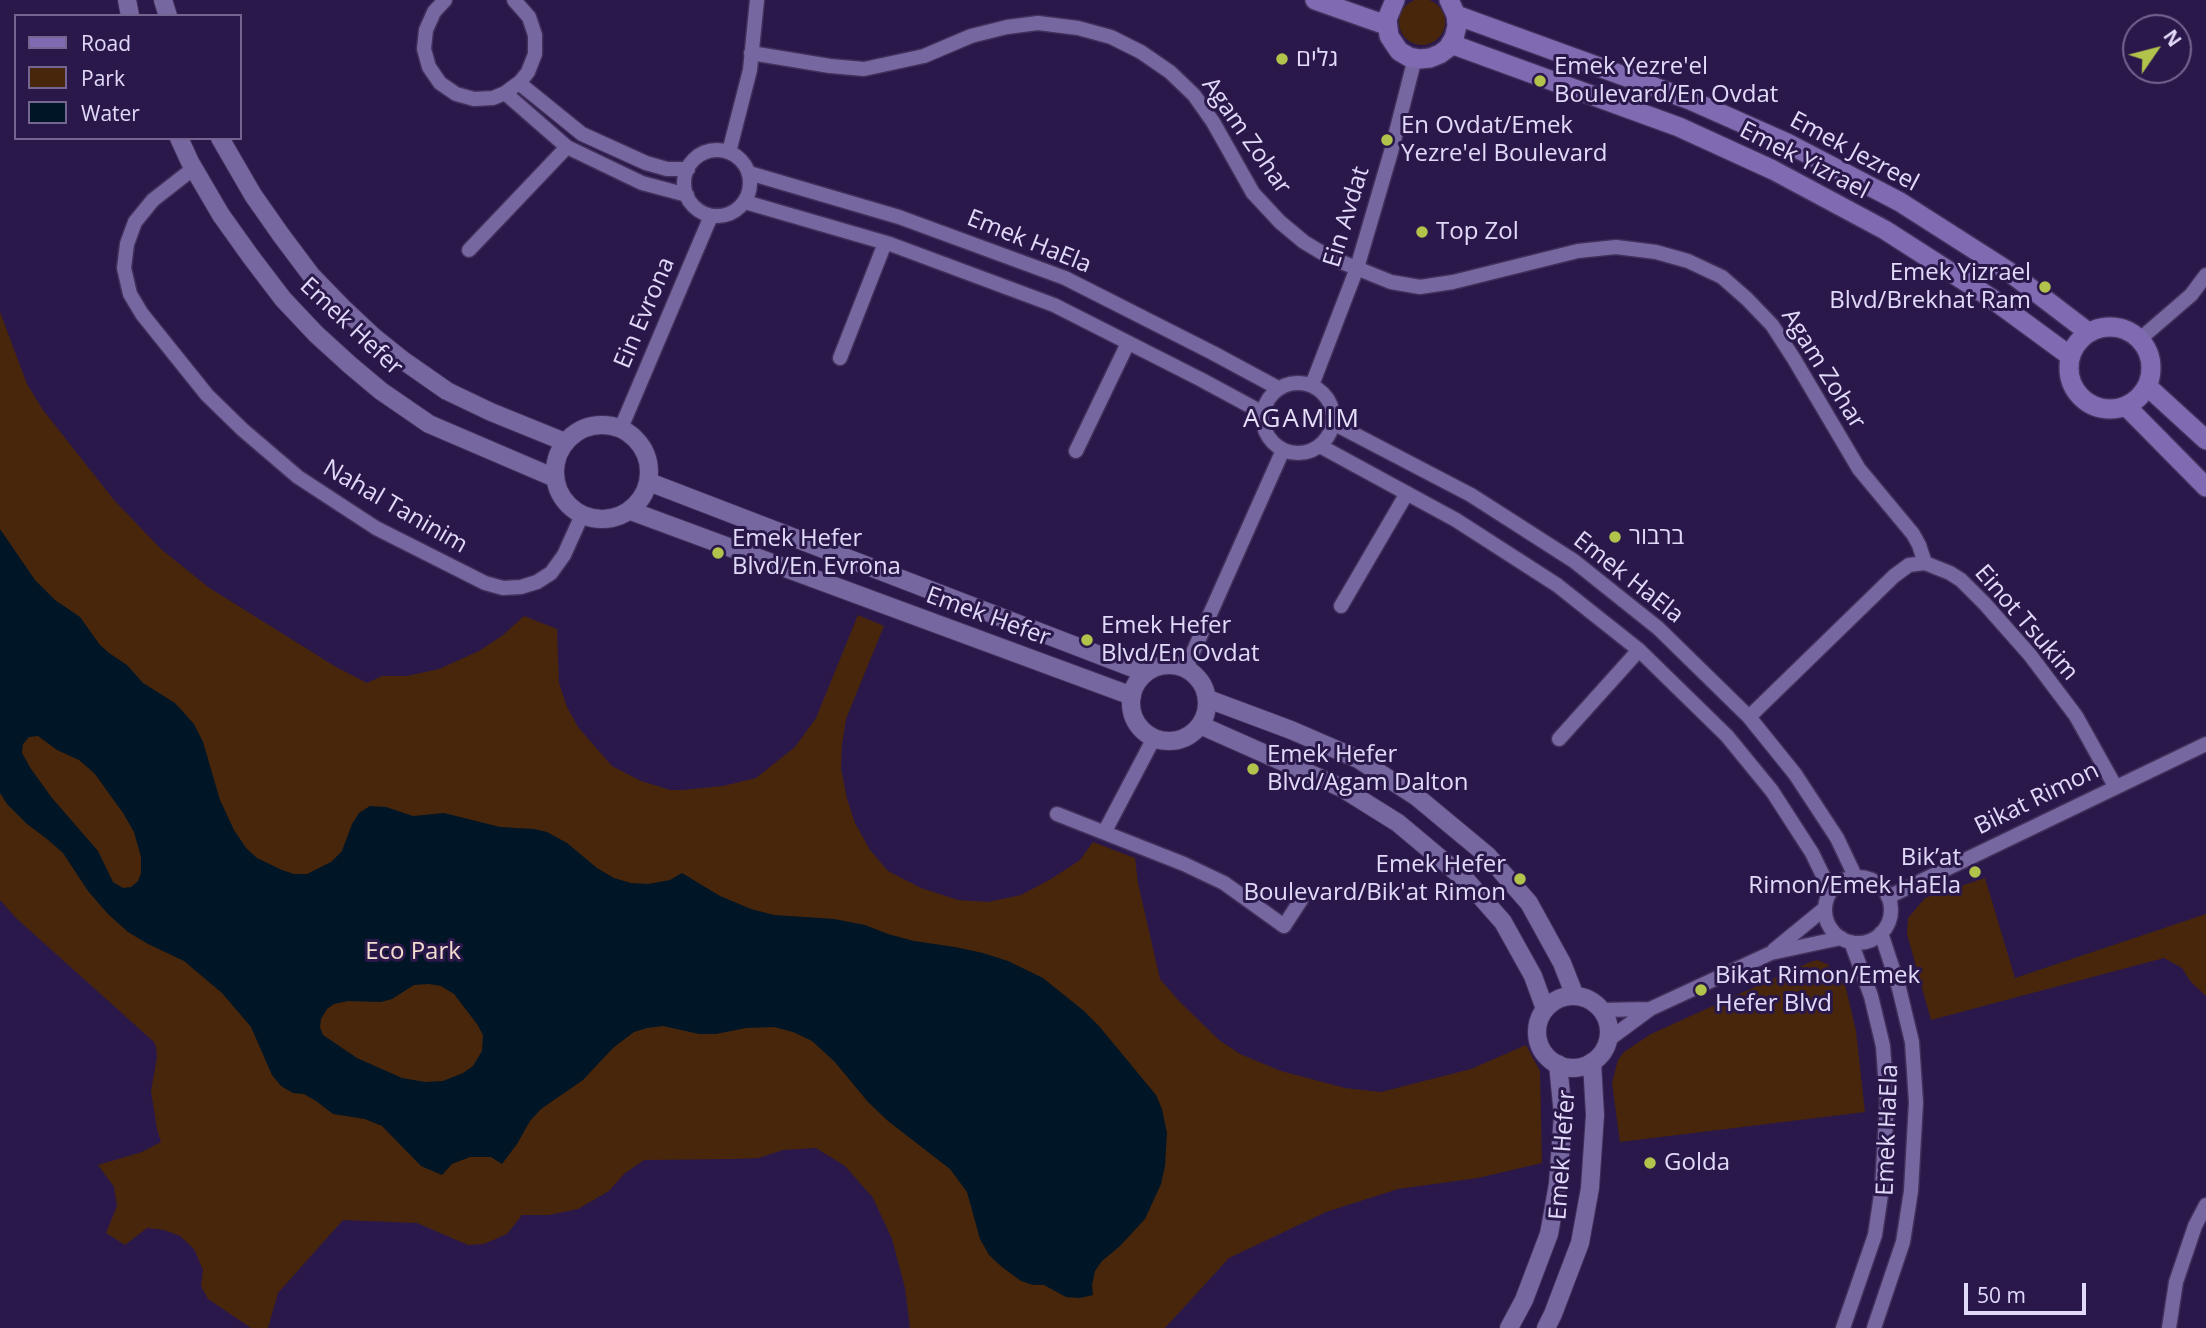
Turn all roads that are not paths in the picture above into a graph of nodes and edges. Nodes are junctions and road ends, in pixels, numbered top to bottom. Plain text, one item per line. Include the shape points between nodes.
1 (445, 0) edge
2 (514, 0) edge
3 (757, 0) edge
4 (1315, 0) edge
5 (1395, 0) edge
6 (1452, 7) edge
7 (1387, 25) junction
8 (1451, 44) junction
9 (751, 53) junction
10 (1415, 58) junction
11 (519, 83) junction
12 (505, 93) junction
13 (180, 140) edge
14 (221, 140) edge
15 (567, 147) junction
16 (729, 152) junction
17 (194, 169) junction
18 (688, 169) junction
19 (749, 173) junction
20 (687, 195) junction
21 (745, 202) junction
22 (711, 216) junction
23 (885, 243) junction
24 (470, 250) dead end
25 (1357, 268) junction
26 (2206, 275) edge
27 (2088, 332) junction
28 (2140, 339) junction
29 (1128, 344) junction
30 (2070, 356) junction
31 (840, 358) dead end
32 (1312, 385) junction
33 (2147, 386) junction
34 (1278, 388) junction
35 (2126, 406) junction
36 (1263, 413) junction
37 (1333, 423) junction
38 (621, 428) junction
39 (2206, 440) edge
40 (565, 442) junction
41 (1320, 446) junction
42 (1283, 450) junction
43 (1076, 451) dead end
44 (555, 478) junction
45 (649, 482) junction
46 (2206, 486) edge
47 (1407, 493) junction
48 (631, 510) junction
49 (582, 515) junction
50 (1925, 563) junction
51 (1342, 606) dead end
52 (1639, 650) junction
53 (1186, 668) junction
54 (1146, 673) junction
55 (1132, 696) junction
56 (1208, 699) junction
57 (1749, 716) junction
58 (1200, 725) junction
59 (1154, 738) junction
60 (1559, 739) dead end
61 (2206, 744) edge
62 (2115, 786) junction
63 (1057, 814) dead end
64 (1105, 831) junction
65 (1855, 876) junction
66 (1830, 890) junction
67 (1888, 897) junction
68 (1301, 900) dead end
69 (1824, 909) junction
70 (1881, 933) junction
71 (1846, 940) junction
72 (1771, 953) junction
73 (1575, 996) junction
74 (1545, 1009) junction
75 (1650, 1009) junction
76 (1601, 1010) junction
77 (1608, 1040) junction
78 (1592, 1062) junction
79 (1558, 1064) junction
80 (2206, 1205) edge
81 (1509, 1328) edge
82 (1546, 1328) edge
83 (1843, 1328) edge
84 (1874, 1328) edge
85 (2169, 1328) edge

1 - 12 street via 426,30 424,49 429,67 440,83 456,94 474,99
2 - 11 street via 529,17 535,35 535,54
3 - 9 street
4 - 7 main road
5 - 7 main road
6 - 8 main road via 1458,26
6 - 27 main road, Emek Jezreel via 1690,100 1787,144 1900,202 2008,271
7 - 10 main road via 1395,46
8 - 10 main road via 1435,57
8 - 30 main road, Emek Yizrael via 1679,127 1773,170 1885,230
9 - 16 street
9 - 25 street, Agam Zohar via 864,69 924,56 1007,27 1038,23 1111,37 1142,52 1194,94 1253,193 1280,222 1329,257
10 - 25 street, Ein Avdat
11 - 12 street
11 - 18 street via 582,134 646,163
12 - 15 street
13 - 17 street, Emek Hefer
14 - 40 street, Emek Hefer via 253,195 311,275 374,337 447,391
15 - 20 street via 642,183
15 - 24 street
16 - 18 street via 699,155
16 - 19 street
17 - 44 street, Emek Hefer via 221,215 283,299 350,365 429,424
17 - 49 street, Nahal Taninim via 153,200 135,222 124,268 130,294 142,314 207,395 243,430 298,477 376,528 503,588 521,587 551,573
18 - 20 street
19 - 21 street
19 - 34 street, Emek HaEla via 899,216 1065,278
20 - 22 street via 695,207
21 - 22 street via 730,214
21 - 23 street, Emek HaEla
22 - 38 street, Ein Evrona
23 - 29 street, Emek HaEla via 1054,305
23 - 31 street
25 - 32 street, Ein Avdat
25 - 50 street, Agam Zohar via 1391,282 1420,287 1578,251 1616,247 1656,251 1722,277 1772,325 1859,469 1913,534
26 - 28 street via 2191,295
27 - 28 main road via 2110,326
27 - 30 main road
28 - 33 main road via 2151,361
29 - 36 street, Emek HaEla
29 - 43 street
30 - 35 main road via 2070,379 2082,399 2103,409
32 - 34 street via 1298,382
32 - 37 street via 1329,400
33 - 35 main road
33 - 39 main road
34 - 36 street
35 - 46 main road
36 - 42 street via 1269,439
37 - 41 street
37 - 57 street, Emek HaEla via 1471,495 1574,561 1658,628
38 - 40 street via 585,427
38 - 45 street via 644,450
40 - 44 street via 558,453
41 - 42 street via 1303,453
41 - 47 street, Emek HaEla
42 - 53 street
44 - 49 street via 559,494
45 - 48 street
45 - 54 street, Emek Hefer
47 - 51 street
47 - 52 street, Emek HaEla via 1557,585
48 - 49 street via 607,520
48 - 55 street, Emek Hefer
50 - 57 street via 1909,565 1894,576
50 - 62 street, Einot Tsukim via 1961,580 2030,655 2076,716
52 - 60 street
52 - 66 street, Emek HaEla via 1727,736 1764,782 1812,853
53 - 54 street via 1165,665
53 - 56 street via 1202,682
54 - 55 street
55 - 59 street via 1134,716
56 - 58 street
56 - 73 street via 1358,760 1417,797 1488,856 1529,903
57 - 65 street, Emek HaEla via 1795,774 1837,838
58 - 59 street via 1174,741
58 - 74 street via 1342,788 1398,823 1465,880 1503,922 1533,976
59 - 64 street
61 - 62 street, Bikat Rimon
62 - 67 street, Bikat Rimon
63 - 64 street
64 - 68 street via 1224,883 1284,926
65 - 66 street
65 - 67 street via 1871,879
66 - 69 street
67 - 70 street via 1890,916
69 - 71 street via 1827,923
69 - 72 street
70 - 71 street via 1867,942
70 - 84 street, Emek HaEla via 1912,1042 1916,1102 1903,1242
71 - 72 street
71 - 83 street, Emek HaEla via 1871,996 1883,1046 1887,1102 1875,1235
72 - 75 street
73 - 74 street via 1563,997
73 - 76 street
74 - 79 street via 1538,1040
75 - 76 street
75 - 77 street
76 - 77 street via 1607,1019
77 - 78 street
78 - 79 street via 1569,1068
78 - 82 street, Emek Hefer via 1595,1115 1590,1188 1580,1243
79 - 81 street, Emek Hefer via 1563,1115 1549,1234
80 - 85 street via 2176,1282

